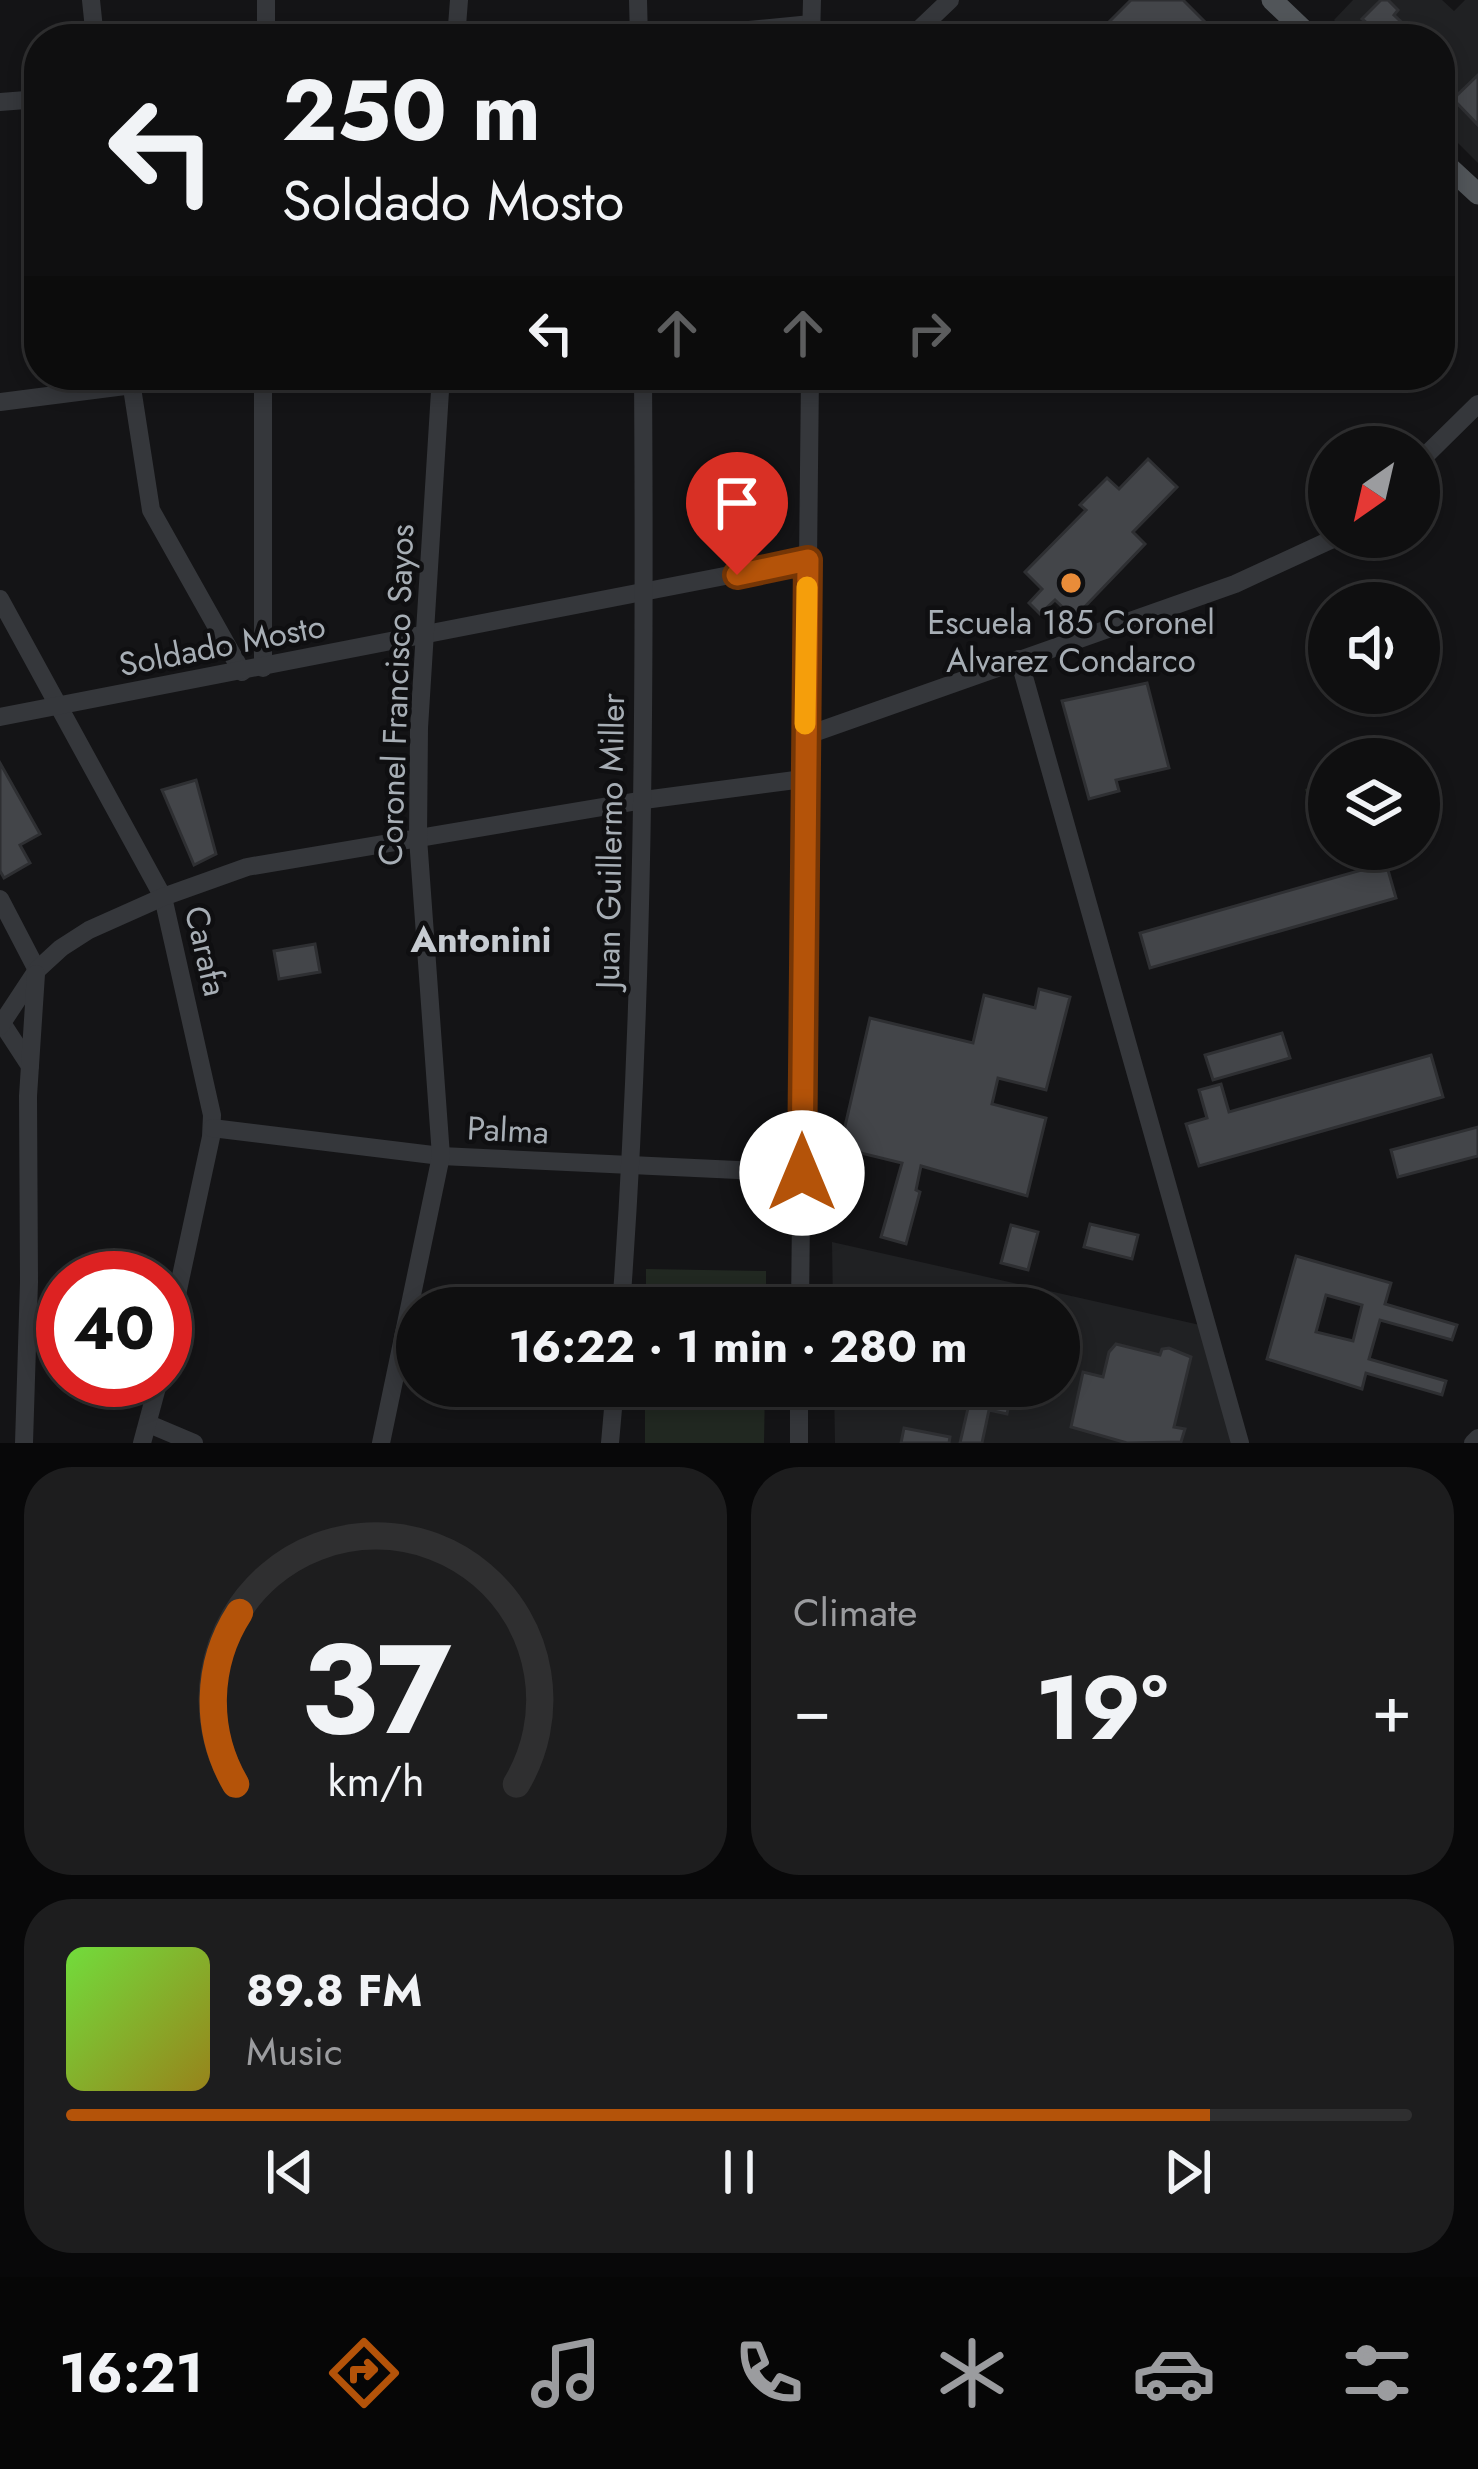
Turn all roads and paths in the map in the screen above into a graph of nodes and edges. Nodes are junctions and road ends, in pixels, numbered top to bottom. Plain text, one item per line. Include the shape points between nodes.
1 (950, 0) edge
2 (1271, 0) edge
3 (925, 24) edge
4 (1297, 24) edge
5 (1455, 173) edge
6 (1478, 194) edge
7 (74, 390) edge
8 (131, 390) edge
9 (262, 390) edge
10 (440, 390) edge
11 (644, 390) edge
12 (810, 390) edge
13 (0, 402) edge
14 (1478, 404) edge
15 (1440, 441) edge
16 (1308, 550) edge
17 (808, 560) junction
18 (645, 591) junction
19 (0, 599) edge
20 (424, 638) junction
21 (1019, 659) junction
22 (263, 668) junction
23 (242, 672) junction
24 (57, 707) junction
25 (0, 717) edge
26 (805, 736) junction
27 (803, 778) junction
28 (644, 800) junction
29 (418, 838) junction
30 (163, 897) junction
31 (0, 898) edge
32 (37, 970) junction
33 (1, 1023) edge
34 (30, 1066) junction
35 (212, 1128) junction
36 (440, 1156) junction
37 (631, 1166) junction
38 (802, 1173) junction
39 (186, 1251) edge
40 (622, 1287) edge
41 (800, 1287) edge
42 (613, 1407) edge
43 (800, 1407) edge
44 (145, 1434) edge
45 (24, 1443) edge
46 (194, 1443) edge
47 (381, 1443) edge
48 (610, 1443) edge
49 (799, 1443) edge
50 (1240, 1443) edge

1 - 3 street
2 - 4 main road
5 - 6 main road
7 - 13 street
8 - 23 street via 151,510
9 - 22 street
10 - 20 street, Coronel Francisco Sayos
11 - 18 street, Juan Guillermo Miller
12 - 17 street
14 - 15 street
16 - 21 street via 1235,584
17 - 18 street, Soldado Mosto
17 - 26 street
18 - 20 street, Soldado Mosto
18 - 28 street, Juan Guillermo Miller
19 - 24 street, Carafa
20 - 22 street, Soldado Mosto
20 - 29 street, Coronel Francisco Sayos
21 - 26 street
21 - 50 street
22 - 23 street, Soldado Mosto
23 - 24 street, Soldado Mosto
24 - 25 street, Soldado Mosto
24 - 30 street, Carafa
26 - 27 street
27 - 28 street
27 - 38 street
28 - 29 street
28 - 37 street, Juan Guillermo Miller
29 - 30 street via 268,862
29 - 36 street, Coronel Francisco Sayos
30 - 32 street via 89,930
30 - 35 street, Carafa
31 - 32 street
32 - 33 street
32 - 34 street
33 - 34 street
34 - 45 street
35 - 36 street, Palma
35 - 39 street, Carafa
36 - 37 street, Palma
36 - 47 street, Coronel Francisco Sayos
37 - 38 street, Palma
37 - 40 street, Juan Guillermo Miller
38 - 41 street
42 - 48 street
43 - 49 street
44 - 46 street

